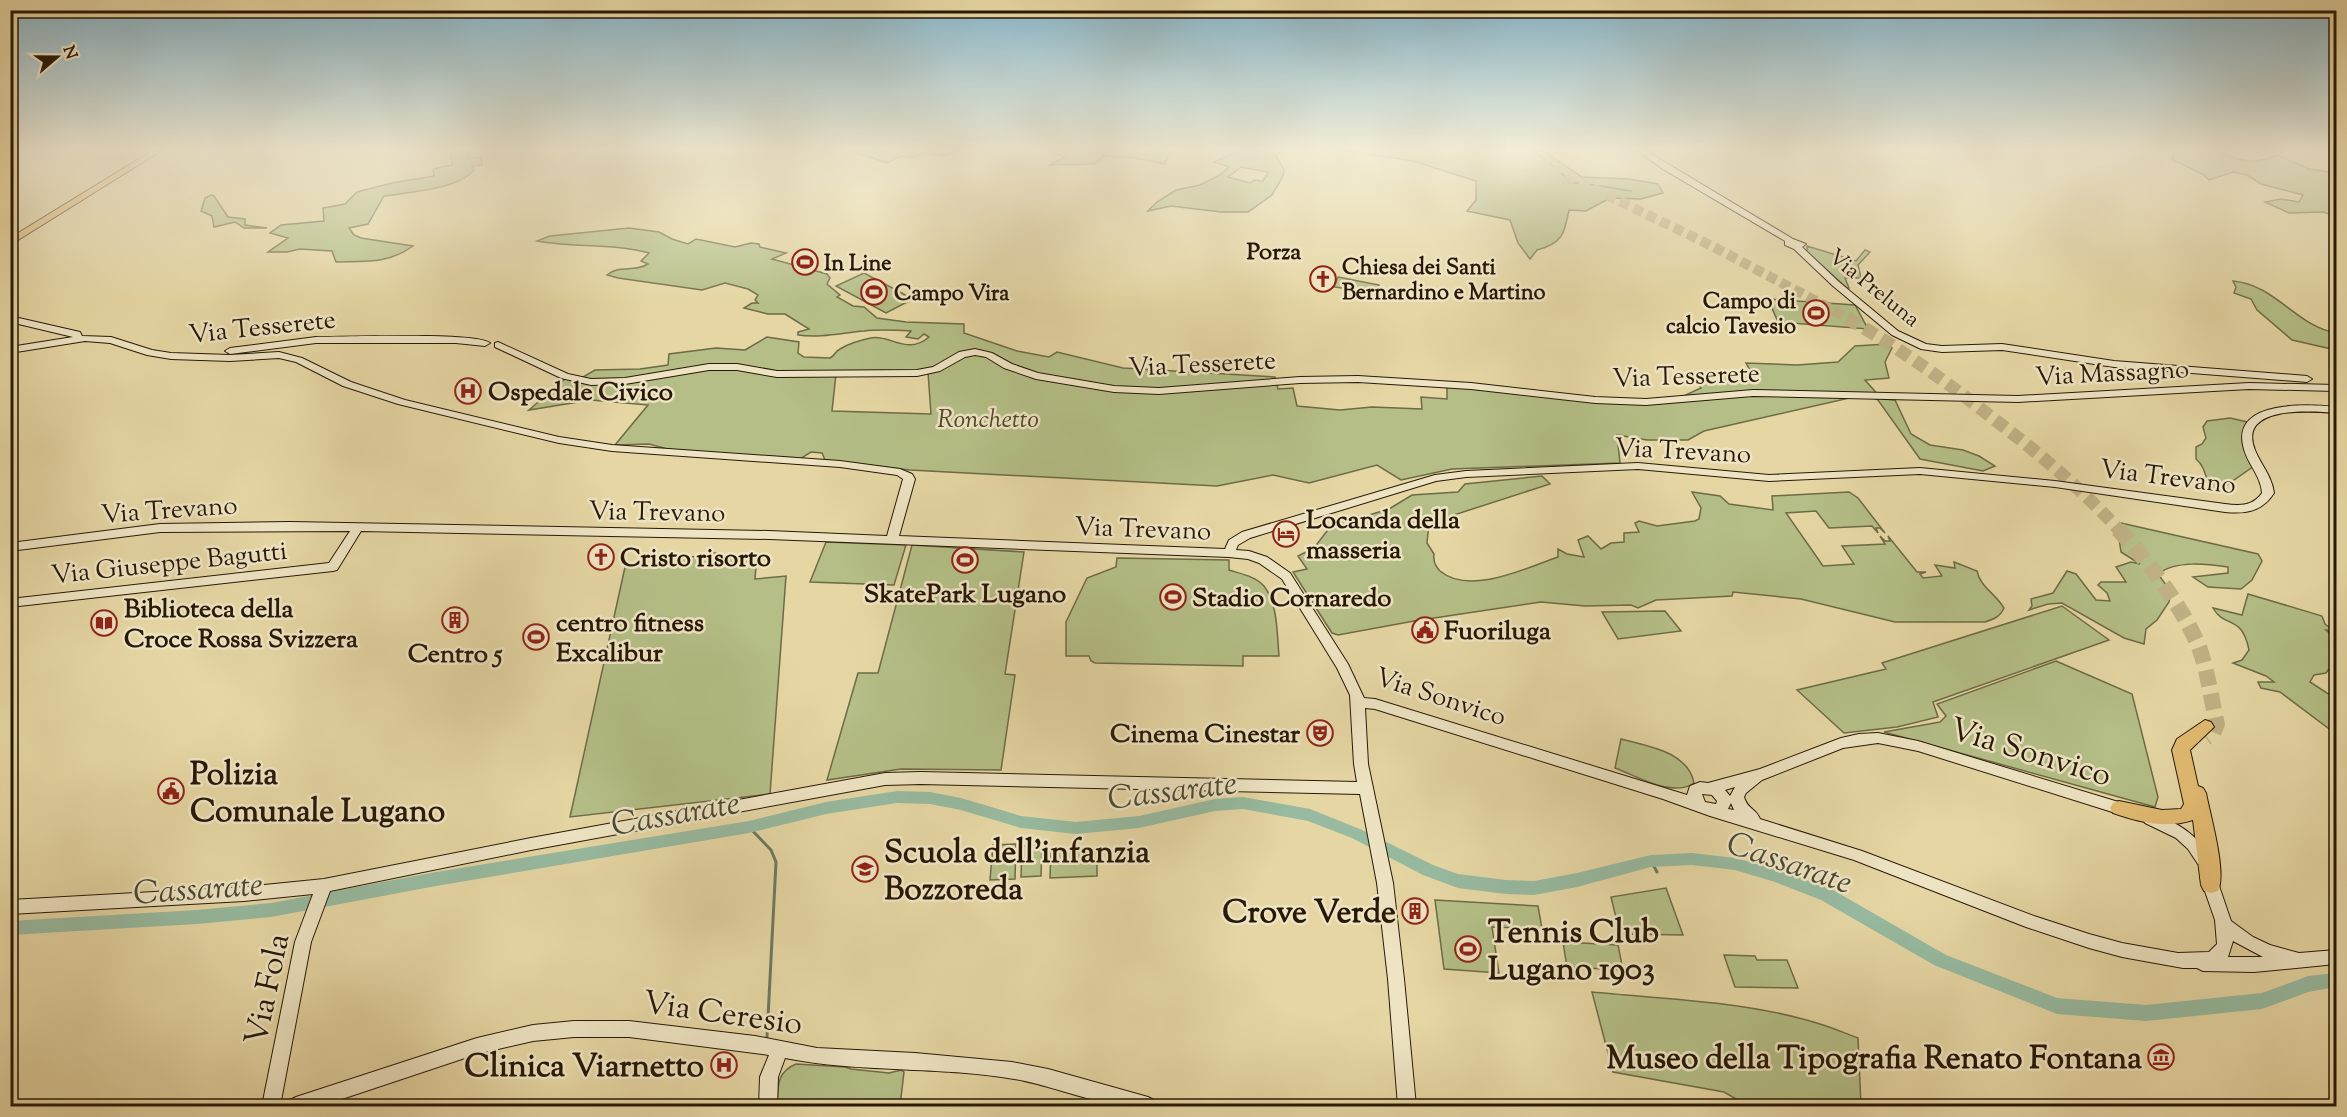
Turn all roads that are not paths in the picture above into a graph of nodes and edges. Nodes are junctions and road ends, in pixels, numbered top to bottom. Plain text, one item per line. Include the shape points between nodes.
1 (75, 201) edge
2 (1723, 201) edge
3 (10, 242) edge
4 (10, 319) edge
5 (77, 339) junction
6 (10, 350) edge
7 (215, 358) junction
8 (2337, 382) edge
9 (2337, 388) edge
10 (1891, 397) joint
11 (2337, 410) edge
12 (358, 528) junction
13 (892, 539) junction
14 (10, 547) edge
15 (1229, 553) junction
16 (10, 603) edge
17 (1359, 702) junction
18 (1763, 774) junction
19 (1365, 788) junction
20 (1711, 788) junction
21 (1695, 790) junction
22 (1668, 794) junction
23 (1700, 806) junction
24 (2119, 808) junction
25 (1717, 811) junction
26 (1802, 838) junction
27 (2211, 885) junction
28 (322, 889) junction
29 (10, 907) edge
30 (2224, 924) junction
31 (2337, 957) edge
32 (2312, 959) junction
33 (2176, 960) junction
34 (779, 1050) junction
35 (271, 1107) edge
36 (296, 1107) edge
37 (768, 1107) edge
38 (1148, 1107) edge
39 (1407, 1107) edge

1 - 3 main road
2 - 8 main road, Via Preluna via 1794,244 1843,290 1909,342 1938,349 2002,347 2114,364
4 - 5 main road via 77,334
5 - 6 main road, Via Tesserete
5 - 7 main road, Via Tesserete via 114,341 157,355
7 - 10 main road, Via Tesserete via 230,351 316,340 456,340 485,343 487,348 498,345 565,376 591,382 625,381 709,367 777,374 917,374 975,352 1036,376 1114,389 1159,391 1352,379 1632,402 1753,393
7 - 13 main road via 288,357 347,384 402,402 582,444 900,472 909,479
9 - 10 main road, Via Massagno via 2258,386 2028,399
11 - 15 main road, Via Trevano via 2283,410 2267,413 2252,423 2247,445 2268,491 2263,501 2253,507 2225,508 2064,485 1920,471 1768,478 1638,466 1466,474 1426,480 1243,536 1233,543
12 - 13 main road, Via Trevano
12 - 14 main road, Via Trevano via 179,527
12 - 16 main road, Via Giuseppe Bagutti via 333,567
13 - 15 main road, Via Trevano
15 - 17 main road, Via Sonvico via 1263,560 1286,576 1350,678
17 - 19 main road
17 - 22 main road, Via Sonvico
18 - 20 main road, Via Sonvico
18 - 24 main road, Via Sonvico via 1840,743 1878,738 1918,746
18 - 26 main road, Via Sonvico via 1738,792 1740,808 1754,819
19 - 28 main road via 885,779 531,844
19 - 39 main road via 1382,862
20 - 21 main road
20 - 25 main road via 1725,800 1724,807
21 - 22 main road, Via Sonvico
21 - 23 main road
22 - 23 main road, Via Sonvico
23 - 25 main road
24 - 27 main road, Via Sonvico via 2167,825 2185,836 2201,855
24 - 27 highway via 2161,818 2188,814 2193,804 2181,750 2183,744 2206,732 2194,745 2190,759
25 - 26 main road, Via Sonvico
26 - 33 main road, Via Sonvico via 2043,926 2122,950
27 - 30 main road, Via Sonvico
28 - 29 main road
28 - 35 main road, Via Fola via 300,956
30 - 32 main road, Via Sonvico via 2265,951
30 - 33 main road, Via Sonvico via 2225,946 2221,954 2207,960
31 - 32 main road, Via Sonvico
32 - 33 main road, Via Sonvico via 2254,965
34 - 36 main road, Via Ceresio via 648,1029 533,1033 477,1046
34 - 37 main road via 769,1077
34 - 38 main road, Via Ceresio via 1012,1070

